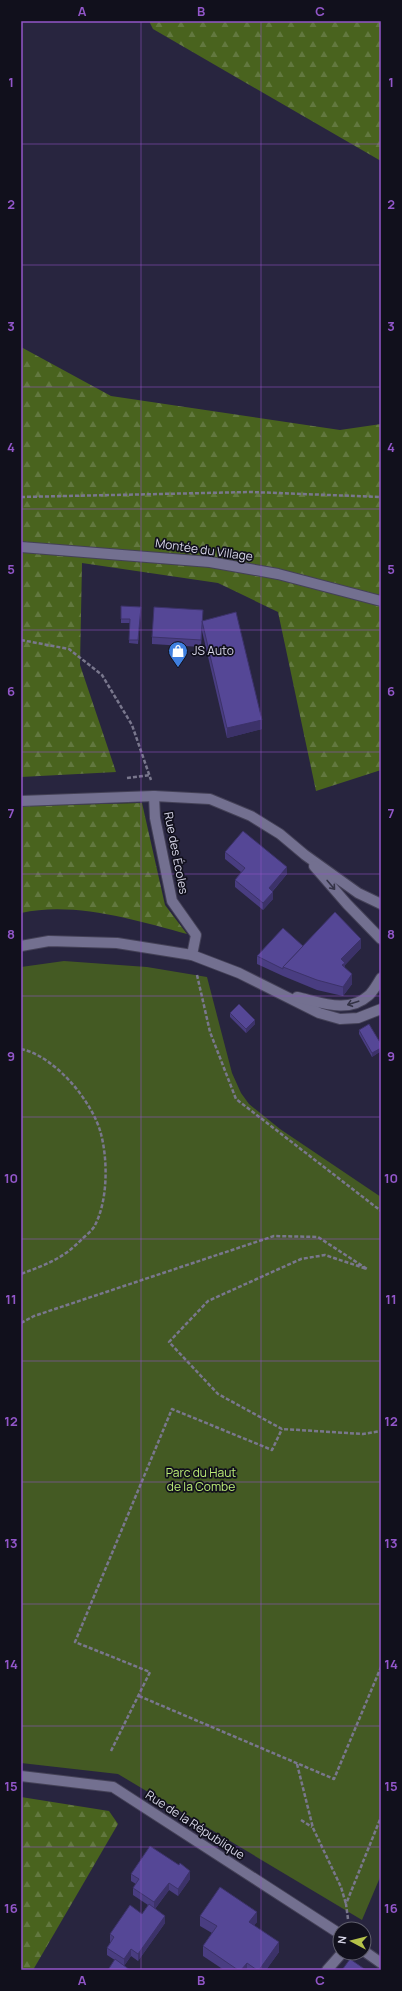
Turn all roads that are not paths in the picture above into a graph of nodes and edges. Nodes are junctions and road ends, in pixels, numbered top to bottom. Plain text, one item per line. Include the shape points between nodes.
1 (21, 547) edge
2 (381, 601) edge
3 (154, 796) junction
4 (21, 801) edge
5 (305, 855) junction
6 (381, 904) edge
7 (381, 939) edge
8 (21, 946) edge
9 (192, 955) junction
10 (381, 978) edge
11 (282, 993) junction
12 (381, 1009) edge
13 (21, 1776) edge
14 (332, 1929) edge
15 (372, 1957) edge
16 (335, 1961) edge
17 (381, 1963) edge
18 (327, 1970) edge

1 - 2 main road, Montée du Village via 210,562 278,574
3 - 4 main road
3 - 5 main road via 210,799 251,816 280,834
3 - 9 main road, Rue des Écoles via 155,818 172,901 196,935
5 - 6 main road via 358,893
5 -> 7 main road via 346,904
8 - 9 main road via 49,941 117,943
9 - 11 main road
10 -> 11 main road via 368,996 354,1005 338,1006
11 - 12 main road via 319,1013 340,1019 358,1018
13 - 14 main road, Rue de la République via 113,1787
15 - 17 main road
16 - 18 main road

